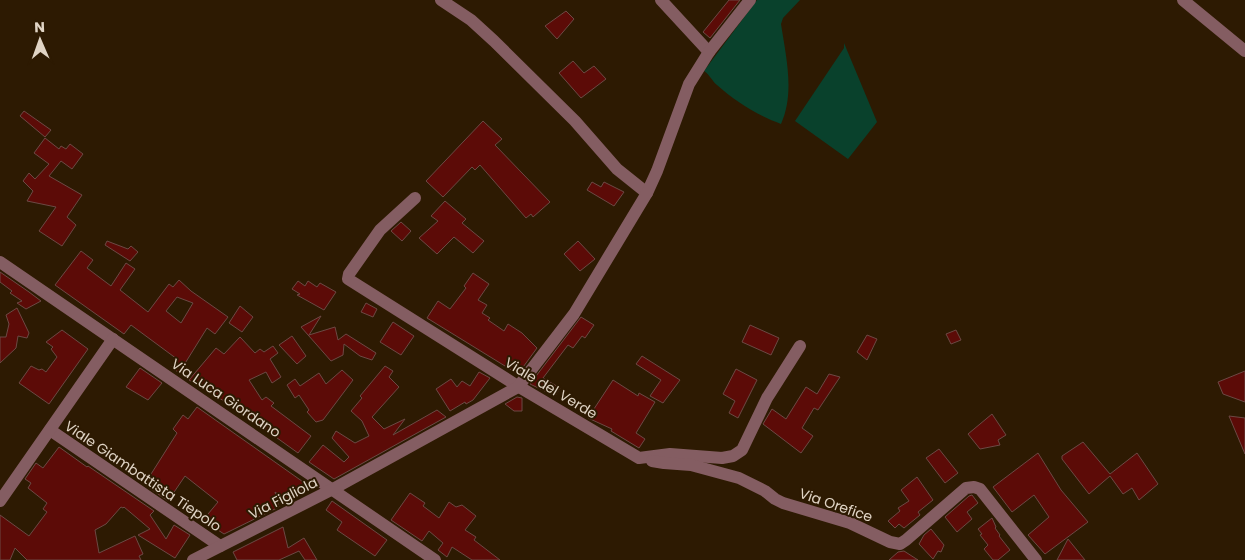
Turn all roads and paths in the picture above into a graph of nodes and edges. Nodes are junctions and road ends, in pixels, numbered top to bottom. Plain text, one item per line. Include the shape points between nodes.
1 (441, 0) edge
2 (661, 0) edge
3 (750, 0) edge
4 (1183, 0) edge
5 (1245, 51) edge
6 (709, 52) junction
7 (647, 193) junction
8 (415, 198) dead end
9 (0, 262) edge
10 (113, 339) junction
11 (800, 346) dead end
12 (518, 387) junction
13 (50, 430) junction
14 (639, 458) junction
15 (333, 489) junction
16 (0, 501) edge
17 (220, 546) junction
18 (193, 560) edge
19 (435, 560) edge
20 (1036, 560) edge

1 - 7 street via 471,20 500,47 575,121 617,169
2 - 6 street
3 - 6 street
4 - 5 street
6 - 7 street via 689,84
7 - 12 street via 574,314
8 - 12 street, Viale del Verde via 380,230 348,274 348,280
9 - 10 street, Via Luca Giordano
10 - 13 street
10 - 15 street, Via Luca Giordano
11 - 14 street via 767,398 742,450 722,458 670,454
12 - 14 street, Viale del Verde
12 - 15 street, Via Figliola
13 - 16 street
13 - 17 street, Viale Giambattista Tiepolo
14 - 20 street, Via Orefice via 691,465 739,478 783,503 850,523 900,544 966,488 974,487 980,489
15 - 17 street, Via Figliola
15 - 19 street, Via Luca Giordano
17 - 18 street, Via Figliola

